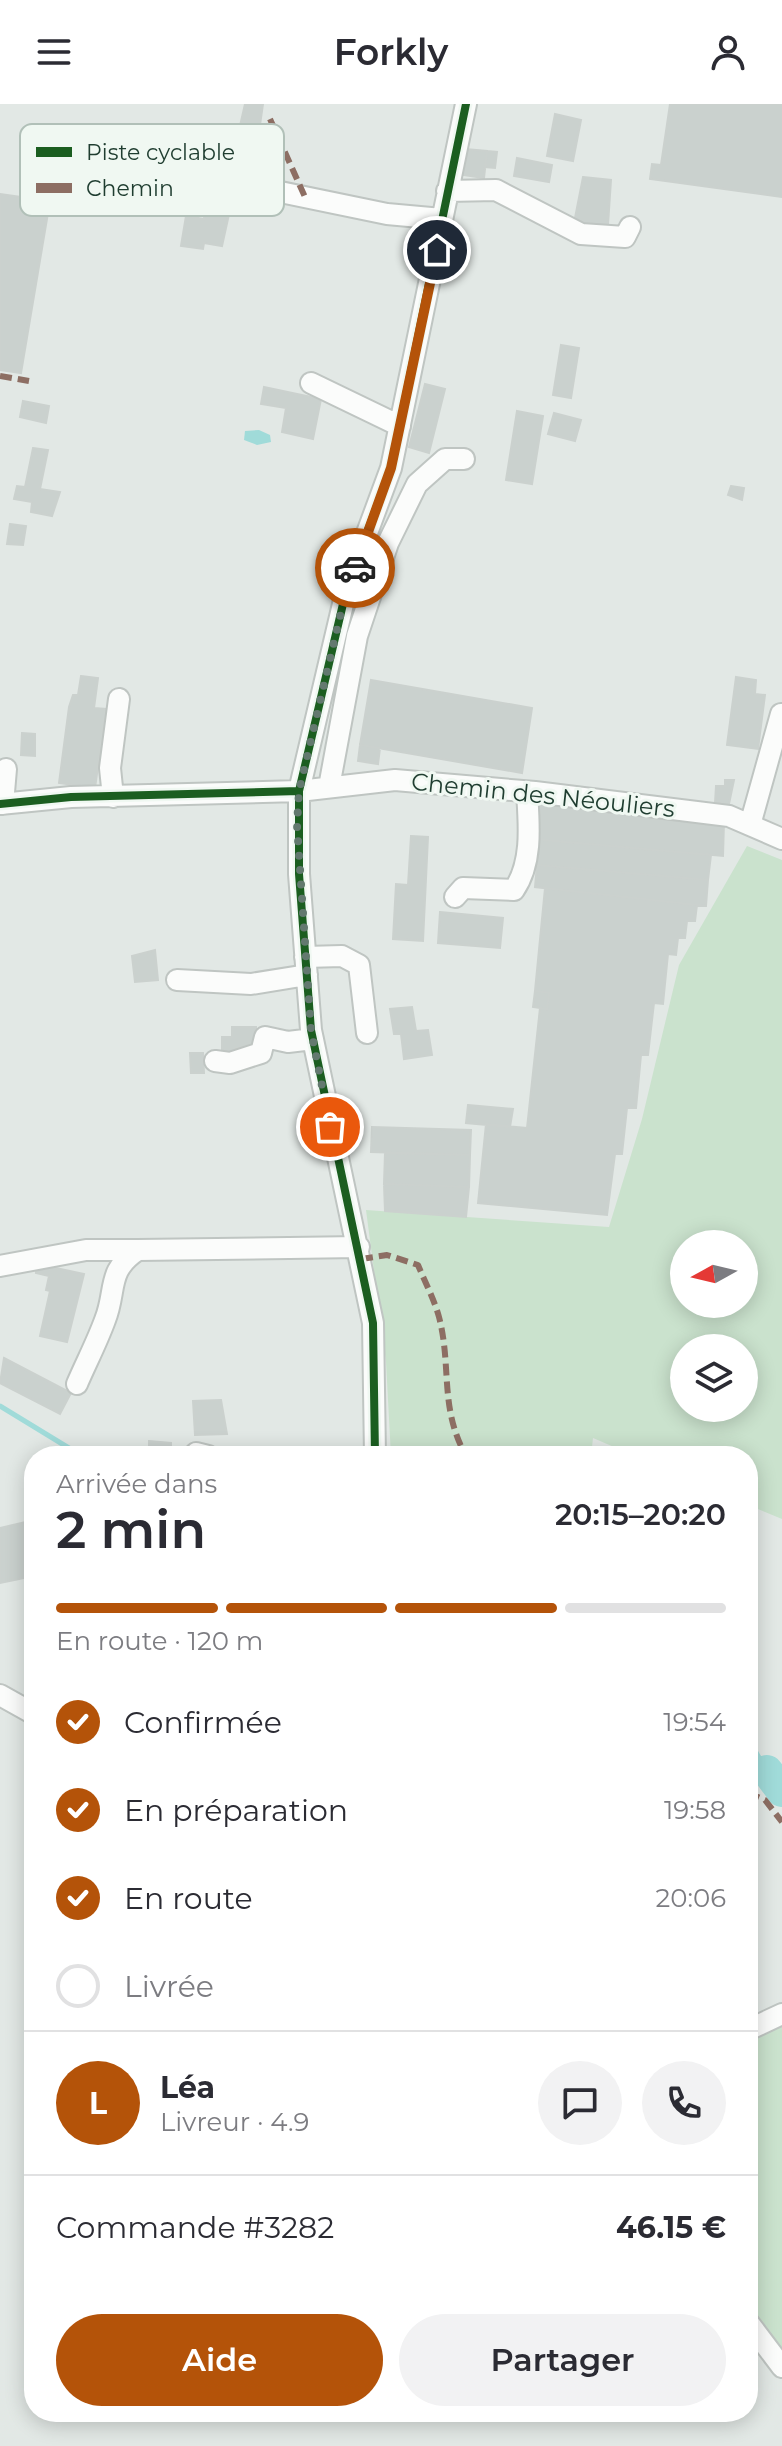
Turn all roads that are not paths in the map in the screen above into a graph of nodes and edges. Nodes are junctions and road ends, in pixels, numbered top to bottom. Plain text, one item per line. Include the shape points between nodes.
1 (466, 104) edge
2 (447, 191) junction
3 (284, 193) edge
4 (442, 219) junction
5 (630, 227) dead end
6 (311, 383) dead end
7 (400, 426) junction
8 (464, 459) dead end
9 (119, 699) dead end
10 (781, 714) edge
11 (6, 769) dead end
12 (329, 787) junction
13 (299, 791) junction
14 (527, 792) junction
15 (113, 797) junction
16 (2, 804) edge
17 (750, 825) junction
18 (782, 839) edge
19 (455, 897) dead end
20 (306, 966) junction
21 (177, 980) dead end
22 (367, 1033) dead end
23 (313, 1039) junction
24 (215, 1061) dead end
25 (359, 1247) junction
26 (138, 1250) junction
27 (0, 1266) edge
28 (77, 1384) dead end
29 (375, 1446) edge
30 (0, 1695) edge
31 (24, 1708) edge
32 (782, 2014) edge
33 (758, 2025) edge
34 (758, 2332) edge
35 (778, 2353) edge

1 - 2 street
2 - 4 street
2 - 5 street via 496,190 594,237 625,237
3 - 4 street via 387,214
4 - 7 street
6 - 7 street
7 - 13 street via 391,468 347,587
8 - 12 street via 445,459 417,484 388,543 357,636
9 - 15 street via 110,768
10 - 17 street
11 - 16 street
12 - 13 street, Chemin des Néouliers
12 - 14 street, Chemin des Néouliers via 395,780
13 - 15 street, Chemin des Néouliers
13 - 20 street
14 - 17 street, Chemin des Néouliers via 690,810
14 - 19 street via 528,854 521,880 514,890 463,888
15 - 16 street, Chemin des Néouliers
17 - 18 street, Chemin des Néouliers
20 - 21 street via 251,984
20 - 22 street via 342,956 359,965
20 - 23 street
23 - 24 street via 288,1042 265,1037 261,1053 230,1063
23 - 25 street
25 - 26 street
25 - 29 street via 373,1323
26 - 27 street via 86,1250
26 - 28 street via 124,1259 110,1286 107,1317
30 - 31 street
32 - 33 street
34 - 35 street

